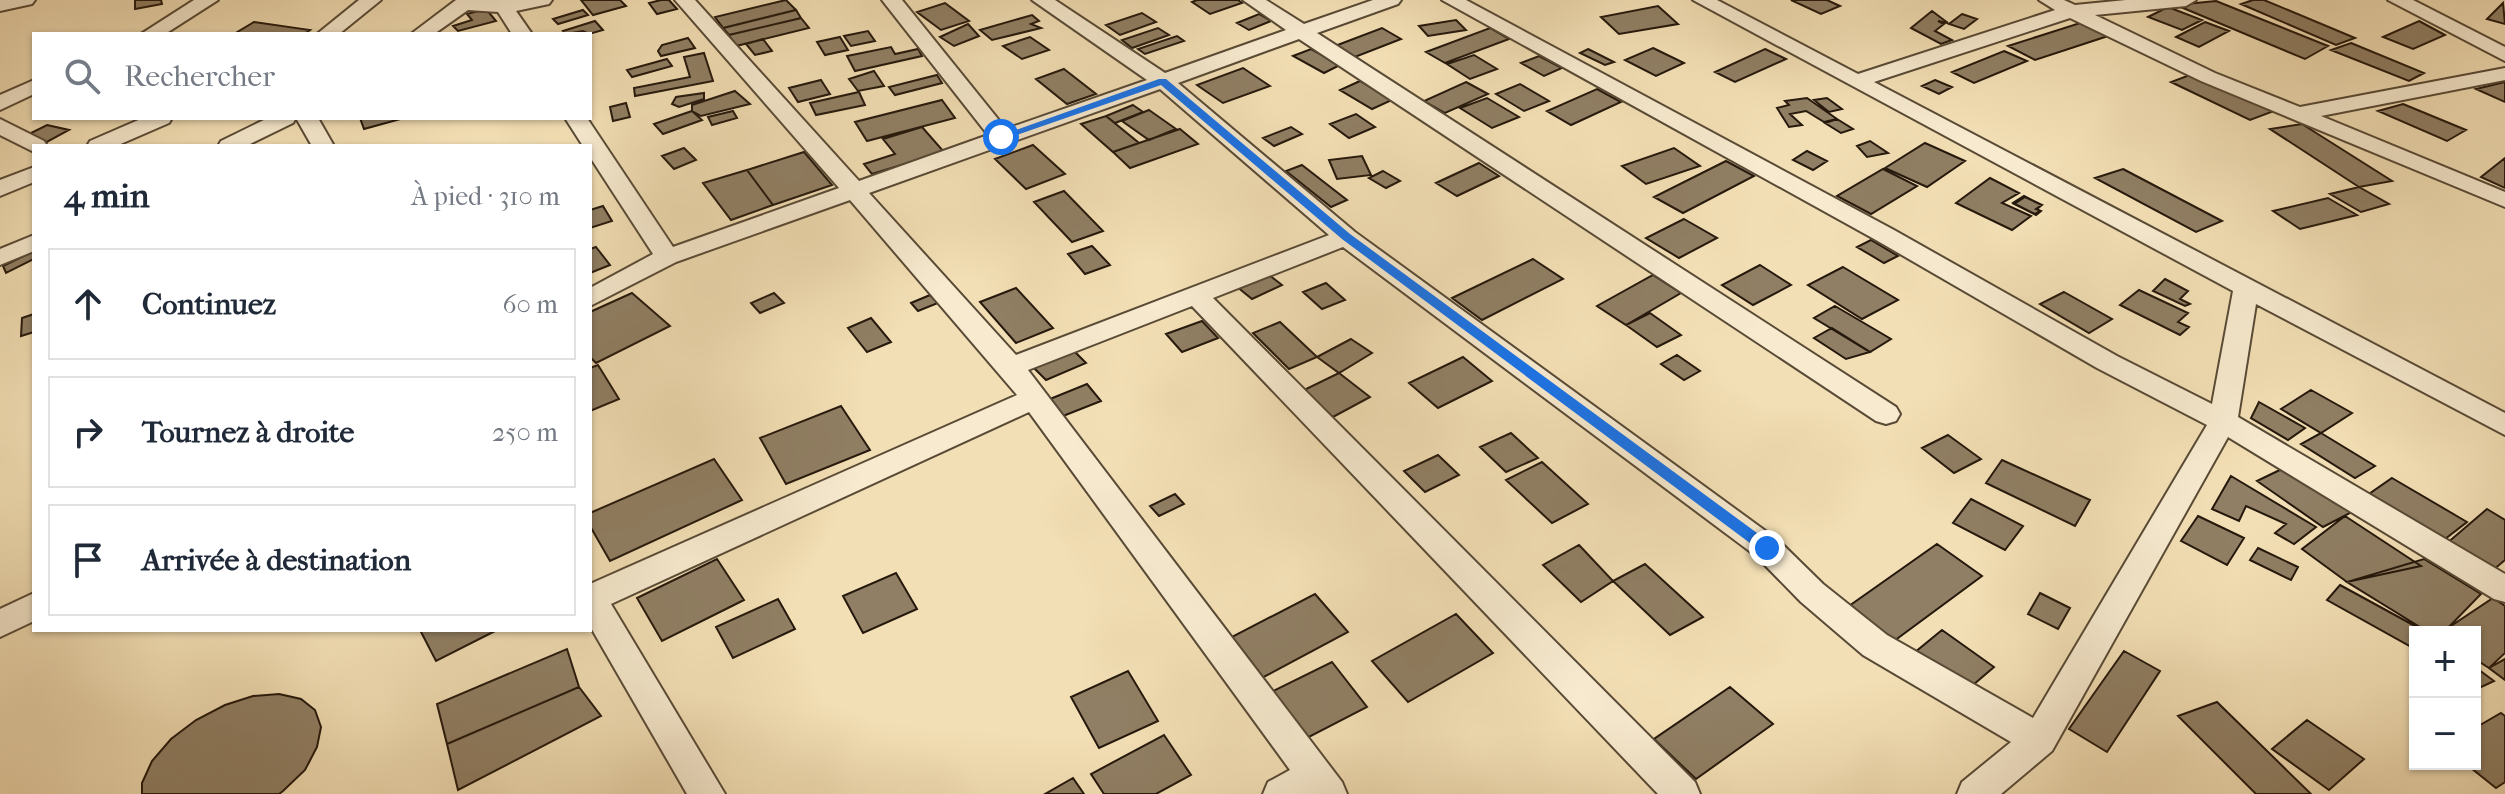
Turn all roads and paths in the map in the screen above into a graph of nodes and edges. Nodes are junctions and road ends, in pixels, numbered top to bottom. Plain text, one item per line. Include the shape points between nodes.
1 (25, 0) edge
2 (208, 0) edge
3 (371, 0) edge
4 (542, 0) edge
5 (685, 0) edge
6 (892, 0) edge
7 (1042, 0) edge
8 (1253, 0) edge
9 (1391, 0) edge
10 (1452, 0) edge
11 (1703, 0) edge
12 (2049, 0) edge
13 (2186, 0) edge
14 (2398, 0) edge
15 (467, 2) edge
16 (0, 5) edge
17 (504, 7) junction
18 (2072, 11) junction
19 (1303, 31) junction
20 (154, 32) edge
21 (330, 32) edge
22 (424, 32) edge
23 (521, 32) edge
24 (2505, 55) edge
25 (2505, 74) edge
26 (1860, 80) junction
27 (1163, 81) junction
28 (32, 87) edge
29 (0, 104) edge
30 (2298, 114) junction
31 (156, 120) edge
32 (281, 120) edge
33 (308, 120) edge
34 (577, 120) edge
35 (0, 126) edge
36 (1001, 137) junction
37 (32, 144) edge
38 (102, 144) edge
39 (233, 144) edge
40 (322, 144) edge
41 (32, 175) edge
42 (0, 189) edge
43 (856, 190) junction
44 (2505, 200) edge
45 (1346, 237) junction
46 (32, 243) edge
47 (667, 257) junction
48 (0, 258) edge
49 (2246, 288) junction
50 (1196, 295) junction
51 (592, 297) edge
52 (1011, 367) junction
53 (1035, 398) junction
54 (1886, 414) dead end
55 (2223, 421) junction
56 (2505, 425) edge
57 (2505, 590) edge
58 (592, 597) edge
59 (592, 601) edge
60 (32, 607) edge
61 (0, 624) edge
62 (2039, 740) junction
63 (1322, 785) edge
64 (707, 794) edge
65 (1281, 794) edge
66 (1682, 794) edge
67 (1975, 794) edge

1 - 16 street
2 - 20 street
3 - 21 street
4 - 17 street
5 - 43 street
6 - 36 street
7 - 27 street
8 - 19 street
9 - 19 street
10 - 55 street
11 - 26 street
12 - 18 street
13 - 18 street
14 - 24 street
15 - 17 street
15 - 22 street
17 - 23 street
18 - 26 street
18 - 30 street
19 - 27 street
19 - 54 street
25 - 30 street
26 - 49 street
27 - 36 street
27 - 45 street
28 - 29 street
30 - 44 street
31 - 38 street
32 - 39 street
33 - 40 street
34 - 47 street
35 - 37 street
36 - 43 street
41 - 42 street
43 - 47 street
43 - 52 street
45 - 50 street
45 - 62 street via 1767,548 1875,645
46 - 48 street
47 - 51 street
49 - 55 street
49 - 56 street
50 - 52 street
50 - 66 street
52 - 53 street
53 - 58 street
53 - 63 street
55 - 57 street
55 - 62 street
59 - 64 street
60 - 61 street
62 - 67 street
63 - 65 street

